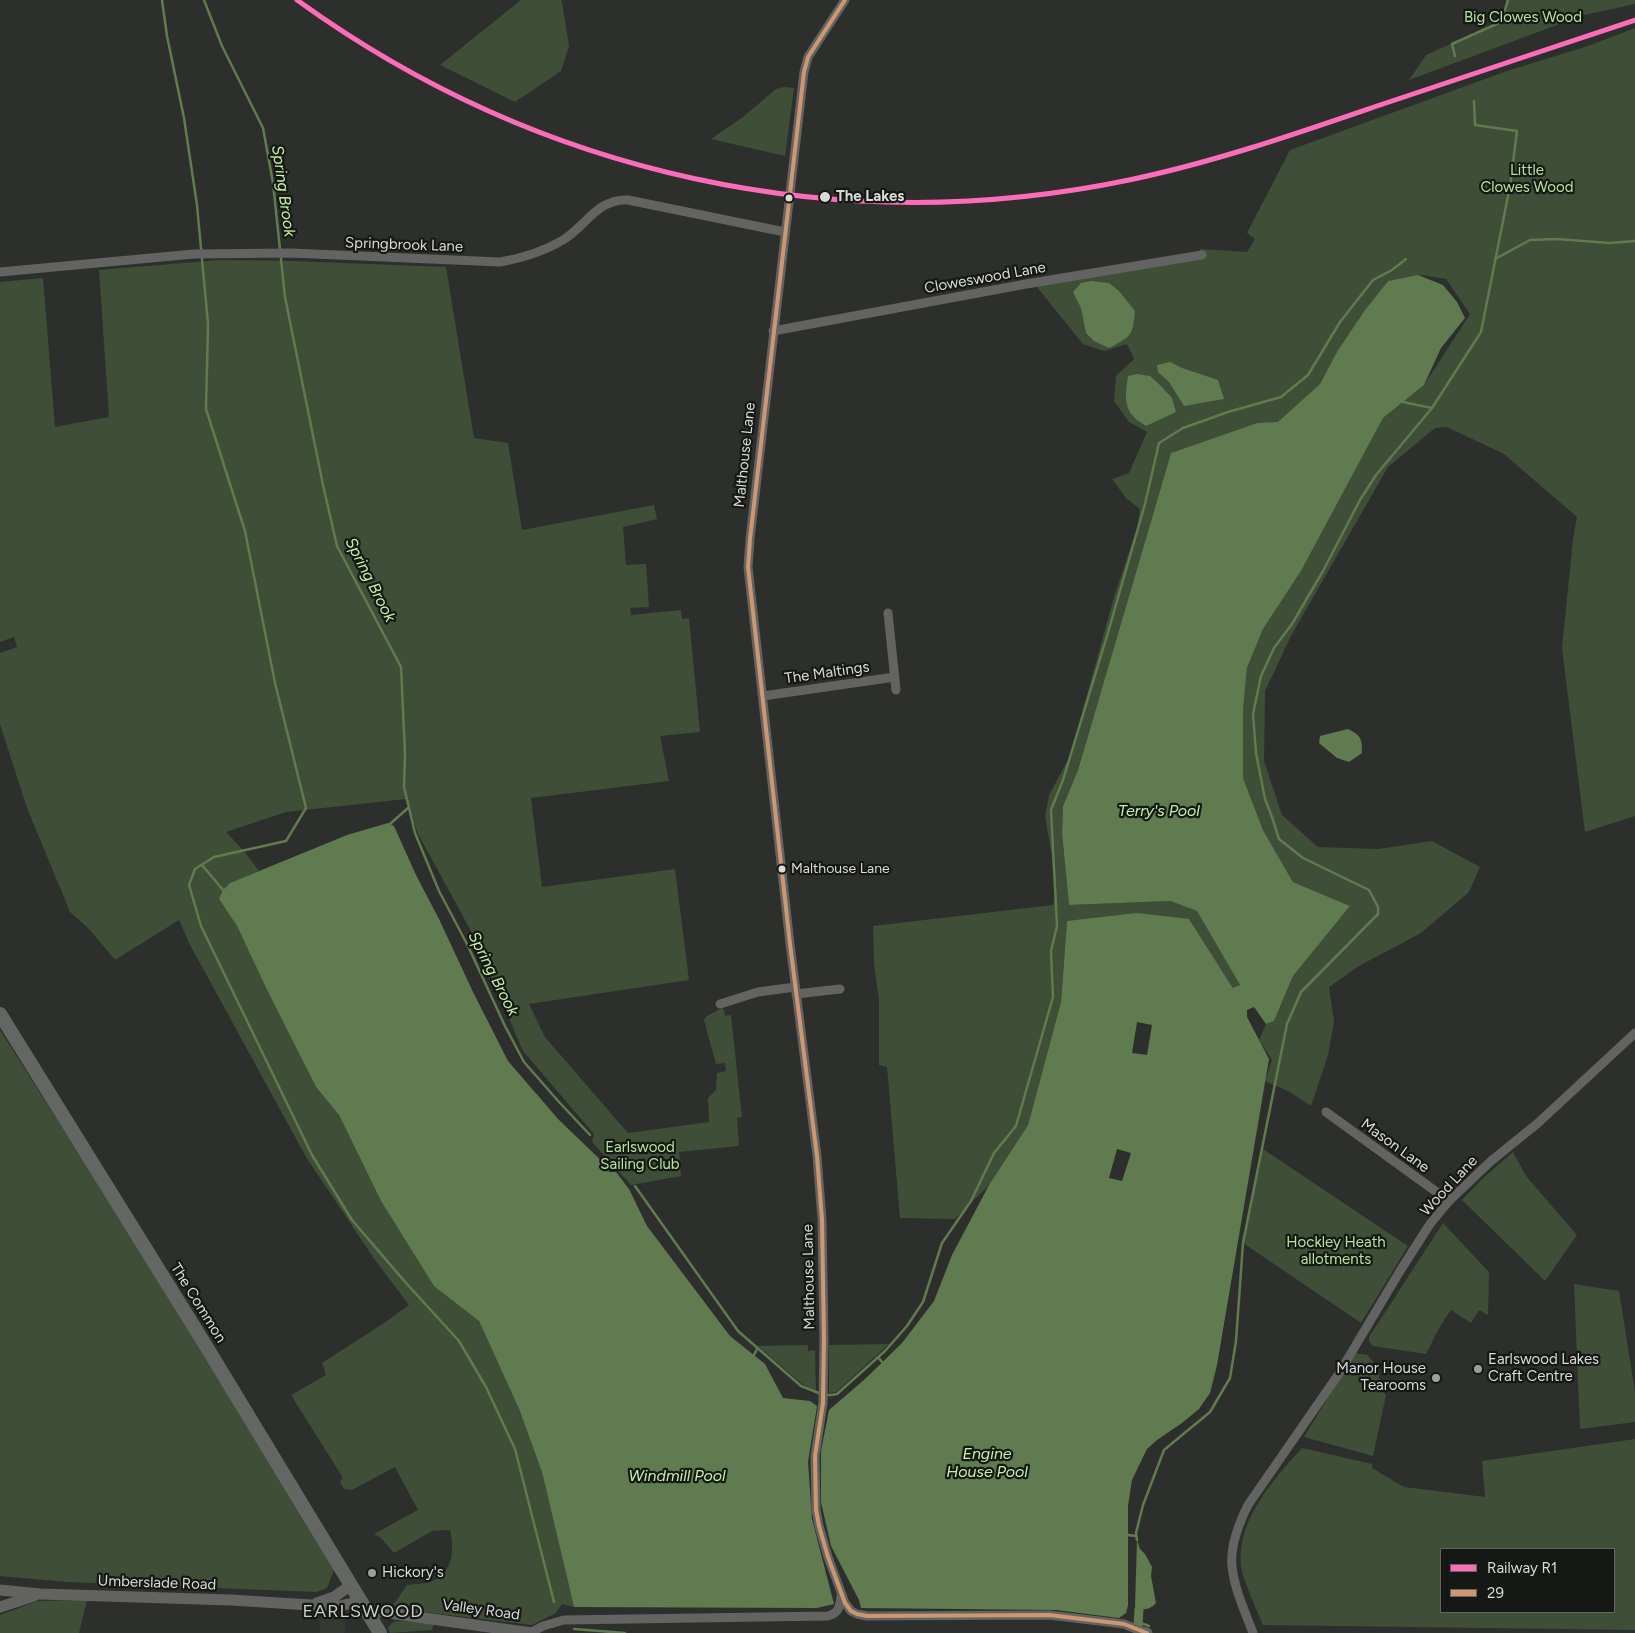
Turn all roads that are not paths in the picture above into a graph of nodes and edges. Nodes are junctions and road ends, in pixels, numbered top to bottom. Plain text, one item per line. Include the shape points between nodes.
1 (845, 0) edge
2 (785, 232) junction
3 (1202, 255) dead end
4 (0, 272) edge
5 (773, 330) junction
6 (888, 614) dead end
7 (895, 677) junction
8 (896, 690) dead end
9 (763, 696) junction
10 (840, 989) dead end
11 (795, 990) junction
12 (720, 1004) dead end
13 (0, 1014) edge
14 (1635, 1033) edge
15 (1326, 1112) dead end
16 (1449, 1201) junction
17 (351, 1585) junction
18 (0, 1590) edge
19 (841, 1593) junction
20 (40, 1594) junction
21 (313, 1604) junction
22 (364, 1605) junction
23 (0, 1607) edge
24 (380, 1633) edge
25 (531, 1633) edge
26 (1143, 1633) edge
27 (1253, 1633) edge

1 - 2 street, Malthouse Lane via 808,57 804,72
2 - 4 street, Springbrook Lane via 618,199 596,210 565,239 546,250 500,262 291,253 194,254
2 - 5 street, Malthouse Lane
3 - 5 street, Cloweswood Lane
5 - 9 street, Malthouse Lane via 748,567
6 - 7 street
7 - 8 street
7 - 9 street, The Maltings
9 - 11 street, Malthouse Lane
10 - 11 street
11 - 12 street via 758,992
11 - 19 street, Malthouse Lane via 822,1220 823,1403 815,1456 816,1510
13 - 17 main road, The Common
14 - 16 street, Wood Lane
15 - 16 street, Mason Lane
16 - 27 street, Wood Lane via 1430,1224 1338,1375 1241,1519 1234,1542 1232,1566
17 - 21 street, Umberslade Road via 334,1598
17 - 22 main road, The Common
18 - 20 street, Umberslade Road
19 - 25 street via 839,1610 828,1616 564,1620
19 - 26 street, Malthouse Lane via 851,1611 867,1616 1049,1615 1124,1624
20 - 21 street, Umberslade Road
20 - 23 street
21 - 22 street, Umberslade Road
22 - 24 main road, The Common
22 - 25 street, Valley Road

